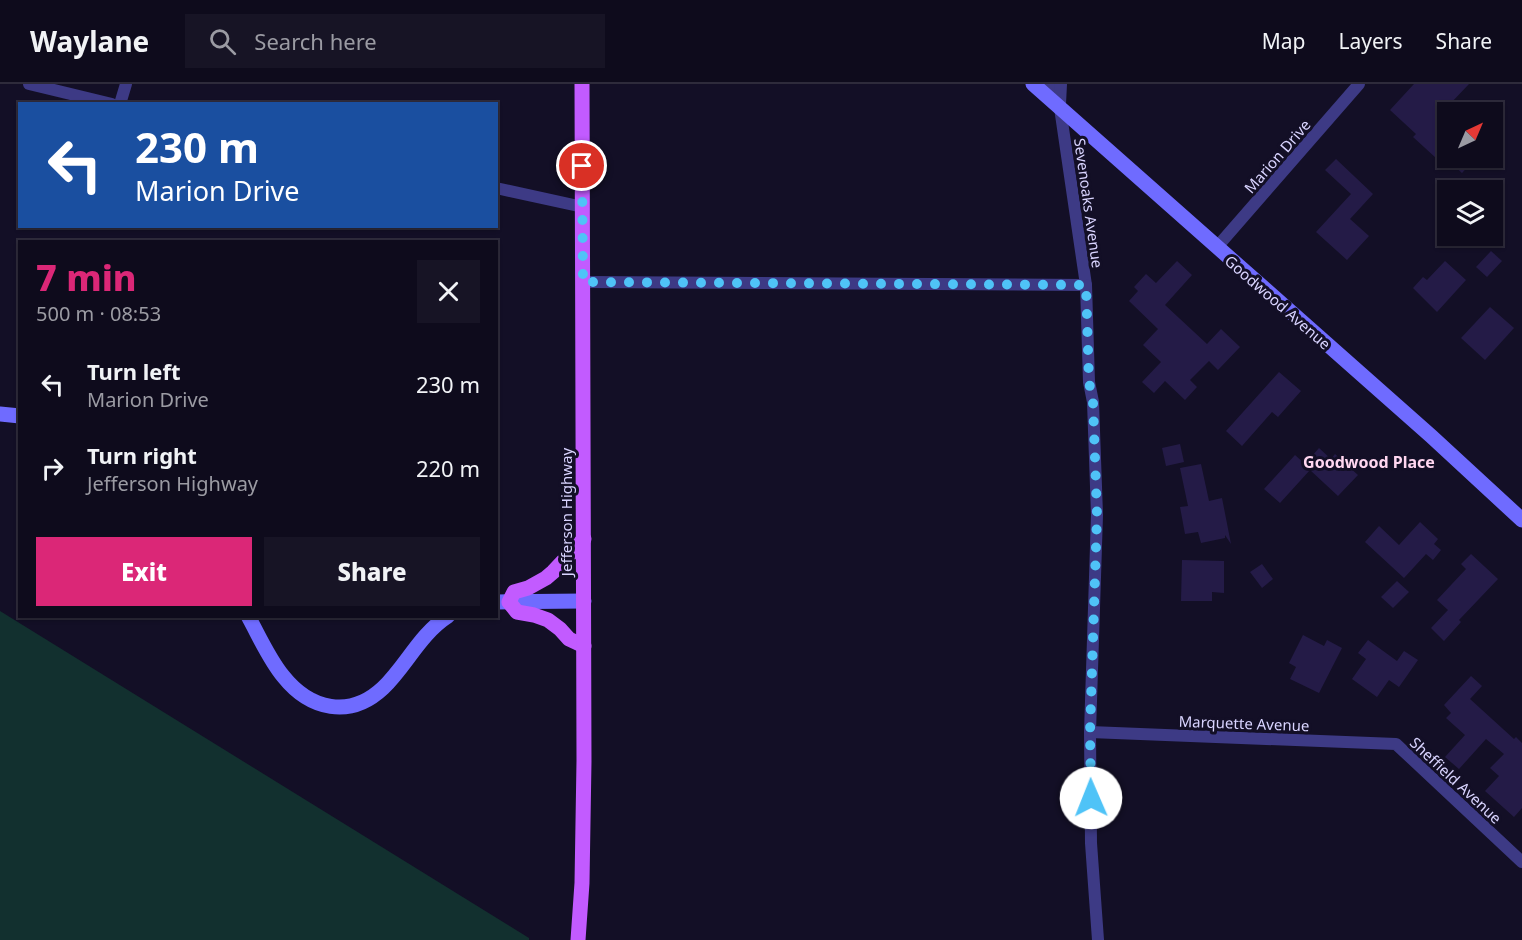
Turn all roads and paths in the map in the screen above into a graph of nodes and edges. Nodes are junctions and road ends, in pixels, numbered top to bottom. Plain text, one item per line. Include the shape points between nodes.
1 (29, 84) edge
2 (126, 84) edge
3 (582, 84) edge
4 (1033, 84) edge
5 (1050, 84) edge
6 (1061, 84) edge
7 (1359, 84) edge
8 (104, 102) edge
9 (121, 102) edge
10 (1060, 108) junction
11 (498, 188) edge
12 (583, 207) junction
13 (1217, 247) junction
14 (583, 282) junction
15 (1086, 285) junction
16 (18, 416) edge
17 (1, 418) edge
18 (1522, 520) edge
19 (584, 539) junction
20 (584, 601) junction
21 (503, 602) edge
22 (249, 618) edge
23 (445, 618) edge
24 (584, 646) junction
25 (1090, 732) junction
26 (1396, 744) joint
27 (1522, 862) edge
28 (578, 940) edge
29 (1098, 940) edge

1 - 8 street
2 - 9 street
3 - 12 main road, Jefferson Highway
4 - 10 street, Goodwood Avenue
5 - 10 street, Sevenoaks Avenue
6 - 10 street
7 - 13 street, Marion Drive
10 - 13 street, Goodwood Avenue
10 - 15 street, Sevenoaks Avenue
11 - 12 street
12 - 14 main road, Jefferson Highway
13 - 18 street, Goodwood Avenue
14 - 15 street
14 - 19 main road, Jefferson Highway
15 - 25 street, Sevenoaks Avenue via 1097,515
16 - 17 street
19 - 20 main road, Jefferson Highway
19 - 21 main road via 553,572
20 - 21 street
20 - 24 main road, Jefferson Highway
21 - 24 main road via 517,612 548,620 569,639
22 - 23 street via 293,688 324,706 340,708 370,699
24 - 28 main road, Jefferson Highway
25 - 26 street, Marquette Avenue
25 - 29 street, Sevenoaks Avenue via 1091,843
26 - 27 street, Sheffield Avenue

